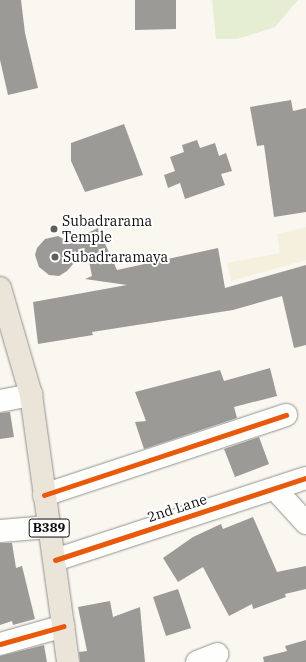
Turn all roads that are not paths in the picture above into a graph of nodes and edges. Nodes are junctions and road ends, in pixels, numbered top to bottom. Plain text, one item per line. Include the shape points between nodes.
1 (0, 288) edge
2 (31, 395) junction
3 (0, 401) edge
4 (286, 415) dead end
5 (306, 478) edge
6 (275, 489) junction
7 (44, 495) junction
8 (306, 523) edge
9 (49, 527) junction
10 (0, 531) edge
11 (55, 560) junction
12 (64, 626) junction
13 (0, 644) edge
14 (218, 654) dead end
15 (68, 662) edge
16 (197, 662) edge

1 - 2 main road, B389
2 - 3 street
2 - 7 main road, B389
4 - 7 street
5 - 6 street, 2nd Lane
6 - 8 street
6 - 11 street, 2nd Lane
7 - 9 main road, B389
9 - 10 street
9 - 11 main road, B389
11 - 12 main road, B389
12 - 13 street
12 - 15 main road, B389
14 - 16 street

